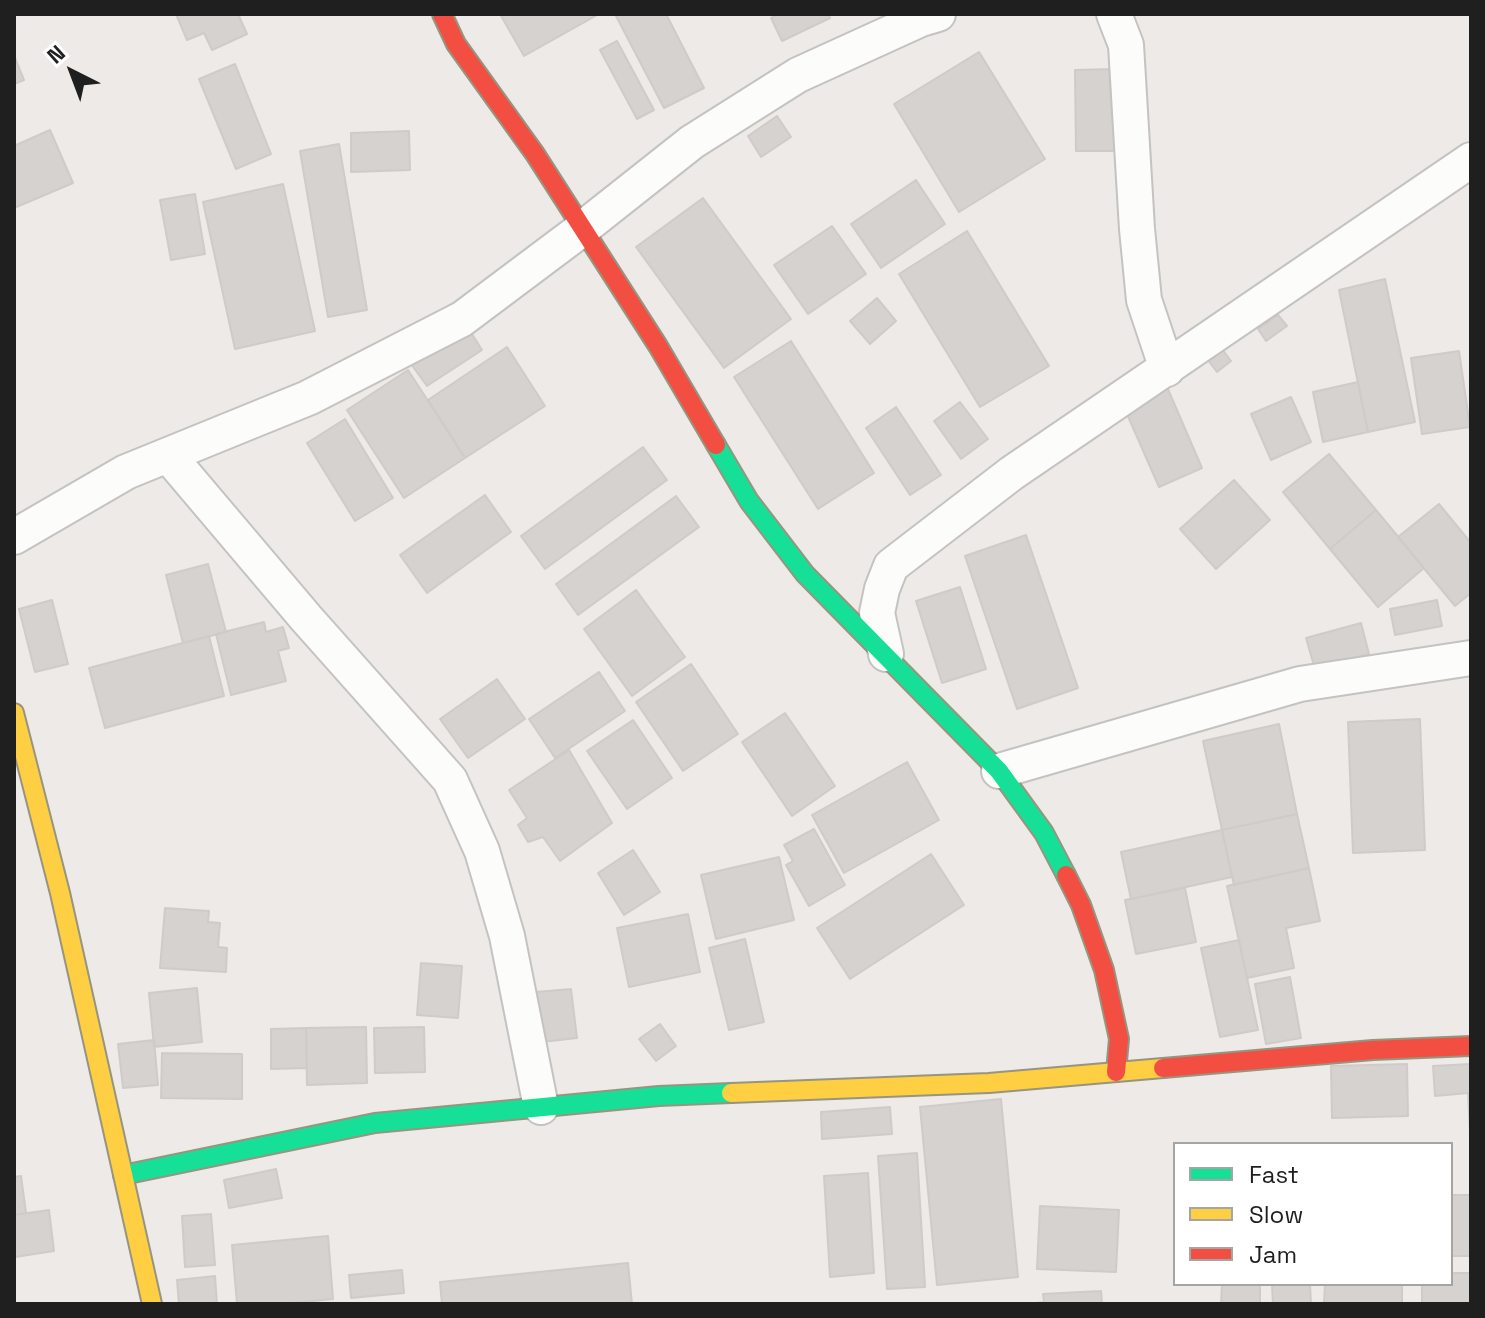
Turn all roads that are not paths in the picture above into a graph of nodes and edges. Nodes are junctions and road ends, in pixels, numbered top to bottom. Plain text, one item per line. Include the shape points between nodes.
1 (442, 14) edge
2 (938, 14) edge
3 (1114, 14) edge
4 (1471, 160) edge
5 (582, 229) junction
6 (1167, 369) junction
7 (168, 455) junction
8 (14, 537) edge
9 (886, 654) junction
10 (1471, 658) edge
11 (14, 713) edge
12 (999, 771) junction
13 (1471, 1046) edge
14 (1116, 1072) junction
15 (541, 1107) junction
16 (123, 1175) junction
17 (152, 1304) edge

1 - 5 street via 456,44
2 - 5 street via 798,75 692,142
3 - 6 street via 1126,45 1144,300
4 - 6 street
5 - 7 street via 462,319 308,398
5 - 9 street via 749,501 805,574
6 - 9 street via 1012,473 891,566 877,613
7 - 8 street via 126,472
7 - 15 street via 450,780 482,851 507,936
9 - 12 street
10 - 12 street via 1300,684
11 - 16 street
12 - 14 street via 1044,833 1081,905 1104,970 1119,1039
13 - 14 street
14 - 15 street
15 - 16 street via 375,1123
16 - 17 street

